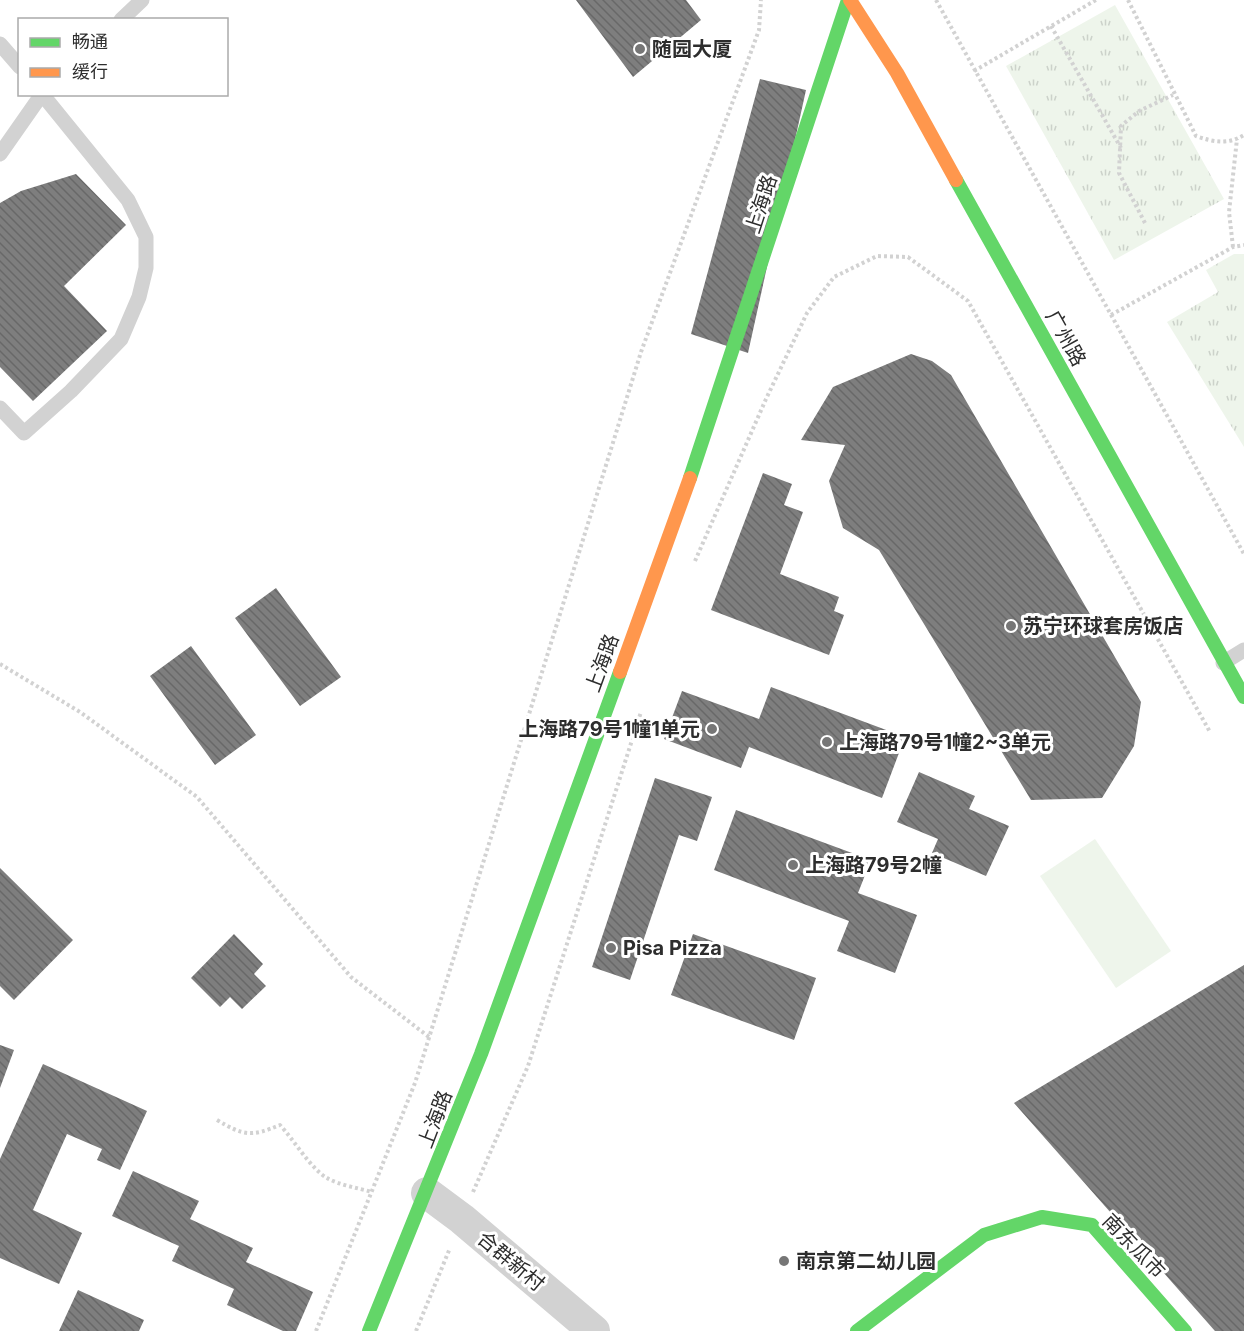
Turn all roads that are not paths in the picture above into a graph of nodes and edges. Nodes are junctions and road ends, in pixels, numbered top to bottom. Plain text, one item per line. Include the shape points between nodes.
1 (142, 0) edge
2 (849, 0) edge
3 (123, 18) edge
4 (0, 44) edge
5 (18, 66) edge
6 (41, 96) edge
7 (44, 96) edge
8 (0, 154) edge
9 (0, 408) edge
10 (1244, 650) edge
11 (1223, 663) junction
12 (1244, 697) edge
13 (427, 1193) junction
14 (369, 1331) edge
15 (594, 1331) edge
16 (857, 1331) edge
17 (1185, 1331) edge

1 - 3 lane
2 - 11 main road, 广州路 via 897,73
2 - 13 main road, 上海路 via 699,453
4 - 5 lane
6 - 8 lane
7 - 9 lane via 128,200 146,237 146,268 122,339 71,391 24,433
10 - 11 lane
11 - 12 main road, 广州路
13 - 14 main road, 上海路
13 - 15 street, 合群新村
16 - 17 main road, 南东瓜市 via 984,1236 1042,1217 1092,1225

